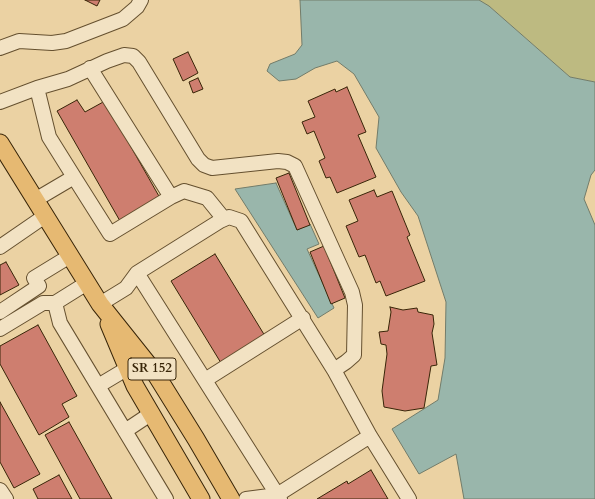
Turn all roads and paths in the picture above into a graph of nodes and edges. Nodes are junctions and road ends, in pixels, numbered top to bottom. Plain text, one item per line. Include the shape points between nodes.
1 (141, 0) edge
2 (0, 48) edge
3 (90, 68) junction
4 (37, 88) junction
5 (0, 102) edge
6 (0, 142) edge
7 (74, 176) junction
8 (171, 197) junction
9 (35, 200) junction
10 (45, 216) junction
11 (224, 219) junction
12 (0, 247) edge
13 (70, 256) junction
14 (137, 273) junction
15 (87, 283) junction
16 (55, 303) junction
17 (100, 304) junction
18 (0, 312) edge
19 (303, 318) junction
20 (0, 329) edge
21 (128, 368) junction
22 (334, 370) junction
23 (205, 380) junction
24 (98, 386) junction
25 (152, 413) junction
26 (125, 431) junction
27 (370, 436) junction
28 (196, 439) junction
29 (197, 497) edge
30 (277, 498) edge
31 (166, 499) edge
32 (231, 499) edge
33 (239, 499) edge
34 (246, 499) edge
35 (409, 499) edge

1 - 2 street via 123,19 66,41 52,44 19,41
3 - 4 street via 68,79
3 - 8 street
3 - 22 street via 124,55 133,56 204,165 212,168 287,162 295,166 352,292 355,305 354,354
4 - 5 street
4 - 7 street via 49,137
6 - 9 main road, SR 152
7 - 8 street via 110,234
7 - 9 street
8 - 11 street via 184,191 207,198
9 - 10 main road, SR 152
10 - 12 street
10 - 13 main road, SR 152
11 - 14 street
11 - 19 street via 229,217 240,221
13 - 15 main road, SR 152
13 - 18 street via 34,278 38,286
14 - 17 street via 126,288
14 - 23 street
15 - 16 street
15 - 17 main road, SR 152
16 - 20 street via 43,303
16 - 24 street via 60,323
17 - 21 main road, SR 152
17 - 28 main road, SR 152 via 155,373
19 - 22 street
19 - 23 street
21 - 24 street
21 - 25 main road, SR 152 via 135,386
22 - 27 street
23 - 30 street
24 - 26 street
25 - 26 street
25 - 29 main road, SR 152
26 - 31 street
27 - 30 street
27 - 35 street
28 - 32 main road, SR 152
28 - 33 main road
30 - 34 street

